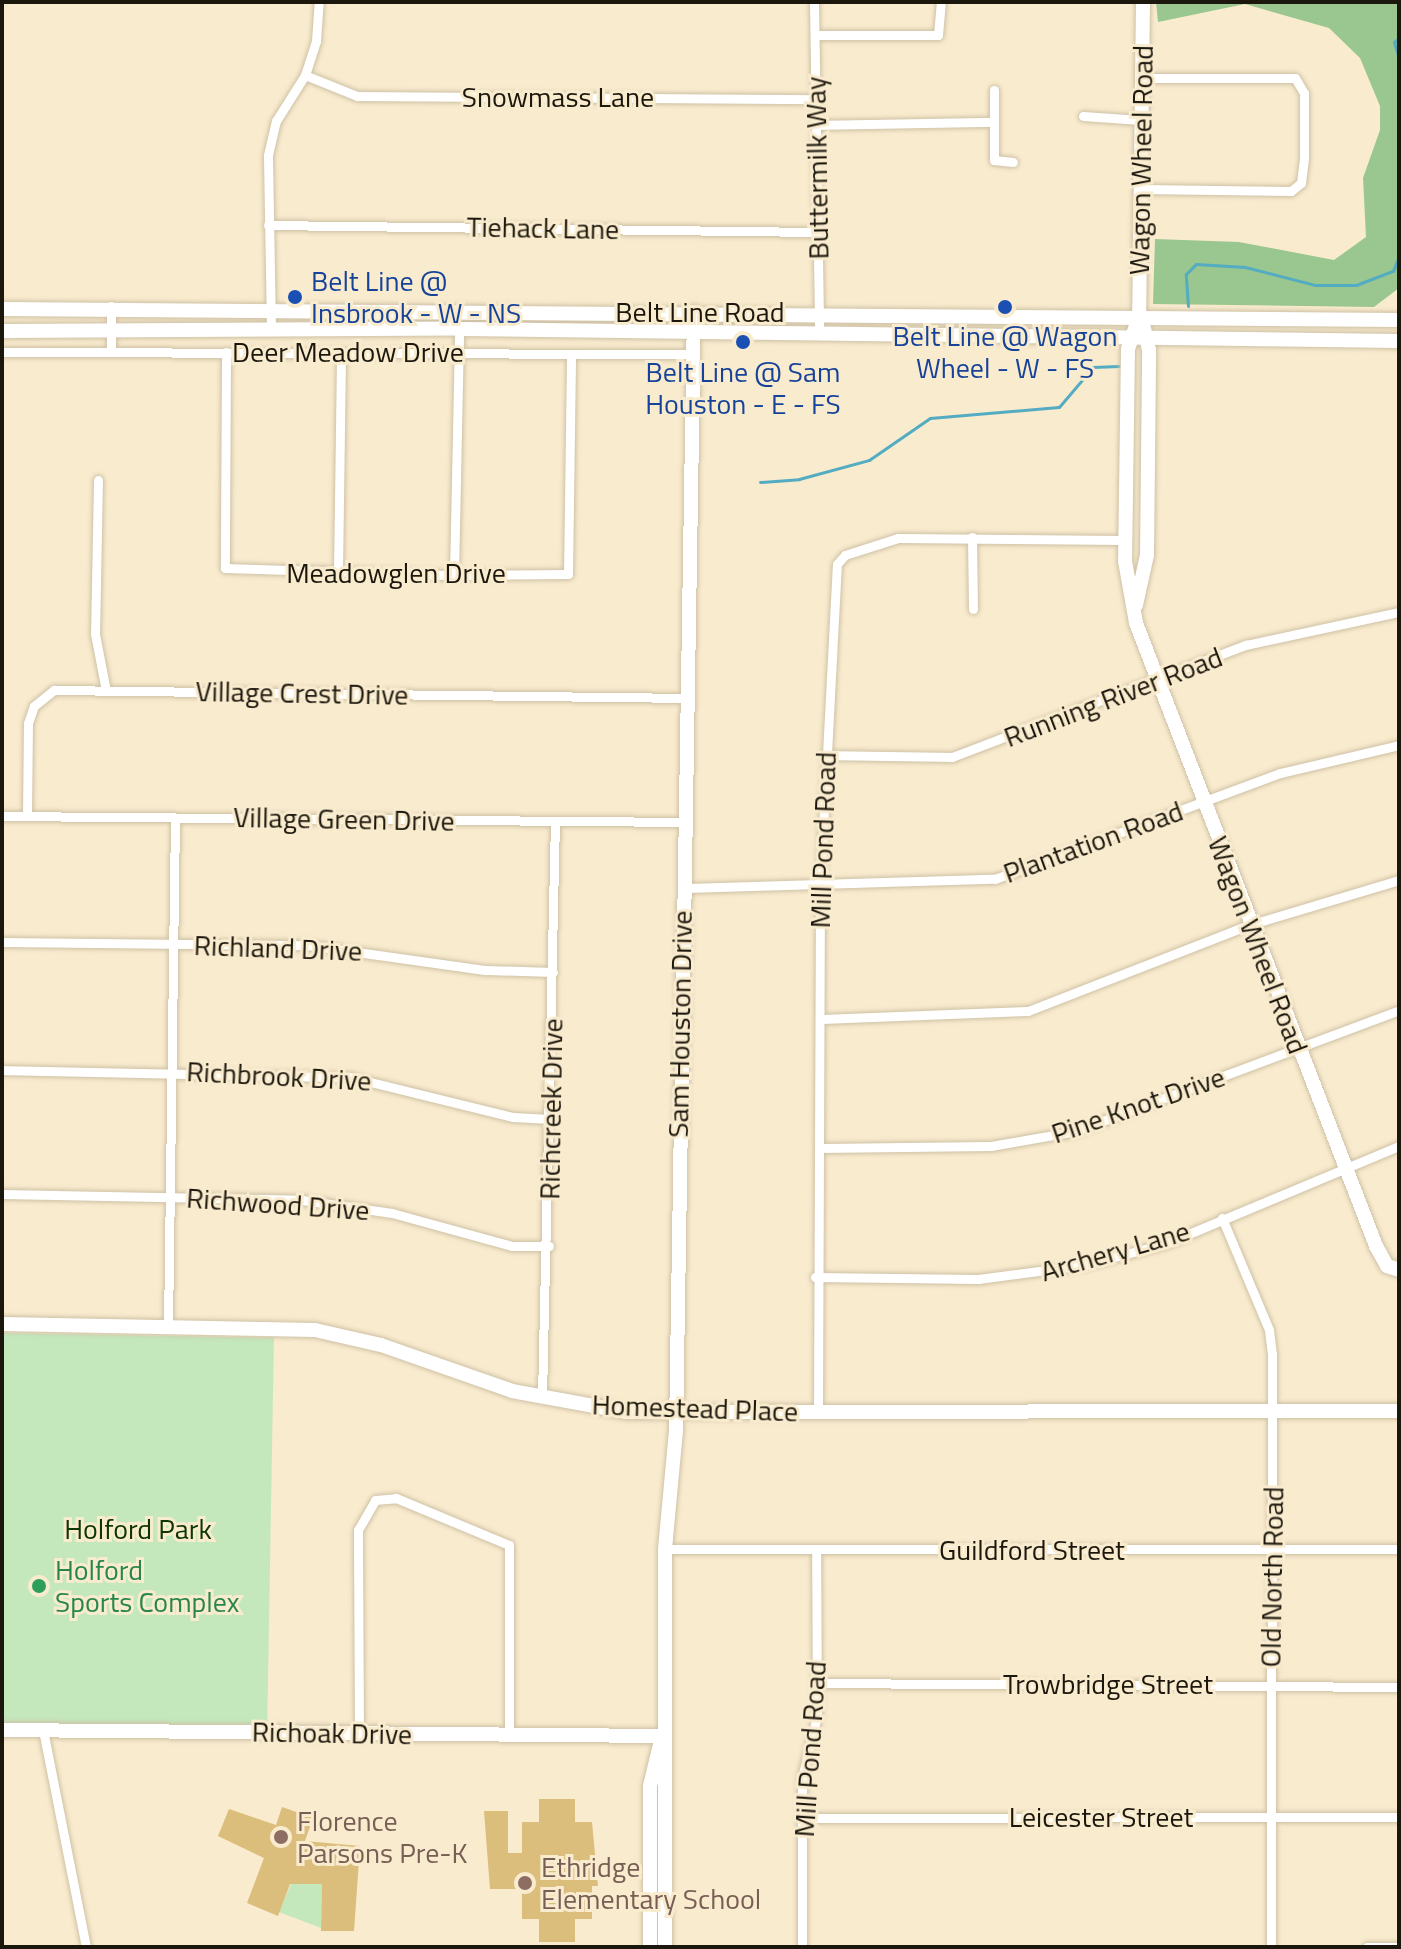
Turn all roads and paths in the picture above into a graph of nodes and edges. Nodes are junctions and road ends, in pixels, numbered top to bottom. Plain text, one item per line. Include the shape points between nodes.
1 (319, 2) edge
2 (814, 2) edge
3 (941, 2) edge
4 (1143, 2) edge
5 (815, 35) junction
6 (305, 75) junction
7 (1142, 78) junction
8 (994, 90) dead end
9 (816, 99) junction
10 (1083, 116) dead end
11 (1141, 120) junction
12 (993, 122) junction
13 (816, 125) junction
14 (1013, 162) dead end
15 (1141, 189) junction
16 (268, 225) junction
17 (818, 232) junction
18 (111, 306) junction
19 (270, 308) junction
20 (2, 309) edge
21 (460, 310) junction
22 (694, 312) junction
23 (819, 313) junction
24 (984, 315) junction
25 (1139, 317) junction
26 (1399, 320) edge
27 (111, 327) junction
28 (271, 329) junction
29 (459, 329) junction
30 (2, 331) edge
31 (693, 333) junction
32 (819, 334) junction
33 (984, 335) junction
34 (1129, 337) junction
35 (1148, 338) junction
36 (1399, 341) edge
37 (111, 351) junction
38 (2, 352) edge
39 (226, 352) junction
40 (341, 352) junction
41 (459, 353) junction
42 (571, 354) junction
43 (693, 354) junction
44 (1127, 403) junction
45 (1149, 404) junction
46 (98, 480) dead end
47 (972, 537) junction
48 (1125, 540) junction
49 (1147, 540) junction
50 (338, 572) junction
51 (454, 575) junction
52 (973, 609) dead end
53 (1134, 609) junction
54 (1399, 612) edge
55 (1153, 679) junction
56 (106, 691) junction
57 (687, 698) junction
58 (1399, 745) edge
59 (824, 755) junction
60 (1203, 802) junction
61 (2, 816) edge
62 (27, 816) junction
63 (175, 818) junction
64 (555, 821) junction
65 (686, 822) junction
66 (1399, 880) edge
67 (820, 887) junction
68 (683, 888) junction
69 (1249, 925) junction
70 (2, 942) edge
71 (174, 944) junction
72 (553, 972) junction
73 (1399, 1010) edge
74 (820, 1019) junction
75 (1298, 1045) junction
76 (2, 1070) edge
77 (172, 1071) junction
78 (550, 1119) junction
79 (1399, 1146) edge
80 (819, 1148) junction
81 (1345, 1168) junction
82 (2, 1194) edge
83 (170, 1196) junction
84 (1222, 1218) junction
85 (549, 1246) junction
86 (1399, 1270) edge
87 (815, 1277) junction
88 (2, 1324) edge
89 (168, 1326) junction
90 (542, 1397) junction
91 (1274, 1411) junction
92 (1399, 1411) edge
93 (818, 1412) junction
94 (675, 1414) junction
95 (665, 1549) junction
96 (1399, 1549) edge
97 (816, 1550) junction
98 (1269, 1551) junction
99 (817, 1683) junction
100 (1270, 1685) junction
101 (1399, 1687) edge
102 (2, 1730) edge
103 (43, 1730) junction
104 (359, 1733) junction
105 (509, 1735) junction
106 (662, 1736) junction
107 (1270, 1817) junction
108 (1399, 1817) edge
109 (802, 1818) junction
110 (86, 1947) edge
111 (650, 1947) edge
112 (665, 1947) edge
113 (802, 1947) edge
114 (1271, 1947) edge
115 (1367, 1947) edge
116 (1399, 1947) edge

1 - 6 street via 316,41
2 - 5 street, Buttermilk Way
3 - 5 street via 938,35
4 - 7 street, Wagon Wheel Road
5 - 9 street, Buttermilk Way
6 - 9 street, Snowmass Lane via 357,96
6 - 16 street via 271,134
7 - 11 street, Wagon Wheel Road
7 - 15 street via 1301,82 1303,166 1297,188
8 - 12 street
9 - 13 street, Buttermilk Way
10 - 11 street
11 - 15 street, Wagon Wheel Road
12 - 13 street
12 - 14 street via 994,160
13 - 17 street, Buttermilk Way
15 - 25 street, Wagon Wheel Road
16 - 17 street, Tiehack Lane
16 - 19 street
17 - 23 street, Buttermilk Way
18 - 19 street, Belt Line Road
18 - 20 street, Belt Line Road
18 - 27 street
19 - 21 street, Belt Line Road
19 - 28 street
21 - 22 street, Belt Line Road
21 - 29 street
22 - 23 street, Belt Line Road
22 - 31 street, Sam Houston Drive
23 - 24 street, Belt Line Road
23 - 32 street, Buttermilk Way
24 - 25 street, Belt Line Road
24 - 33 street
25 - 26 street, Belt Line Road
25 - 34 street, Wagon Wheel Road
25 - 35 street, Wagon Wheel Road
27 - 28 street, Belt Line Road
27 - 30 street, Belt Line Road
27 - 37 street
28 - 29 street, Belt Line Road
29 - 31 street, Belt Line Road
29 - 41 street
31 - 32 street, Belt Line Road
31 - 43 street, Sam Houston Drive
32 - 33 street, Belt Line Road
33 - 34 street, Belt Line Road
34 - 35 street, Belt Line Road
34 - 44 street, Wagon Wheel Road
35 - 36 street, Belt Line Road
35 - 45 street, Wagon Wheel Road
37 - 38 street, Deer Meadow Drive
37 - 39 street, Deer Meadow Drive
39 - 40 street, Deer Meadow Drive
39 - 50 street, Meadowglen Drive via 225,568
40 - 41 street, Deer Meadow Drive
40 - 50 street
41 - 42 street, Deer Meadow Drive
41 - 51 street
42 - 43 street, Deer Meadow Drive
42 - 51 street, Meadowglen Drive via 568,574
43 - 57 street, Sam Houston Drive
44 - 45 street
44 - 48 street, Wagon Wheel Road
45 - 49 street, Wagon Wheel Road
46 - 56 street via 95,626
47 - 48 street, Mill Pond Road
47 - 52 street
47 - 59 street, Mill Pond Road via 898,538 845,555 837,564
48 - 49 street
48 - 53 street, Wagon Wheel Road
49 - 53 street, Wagon Wheel Road
50 - 51 street, Meadowglen Drive
53 - 55 street, Wagon Wheel Road
54 - 55 street, Running River Road via 1274,637
55 - 59 street, Running River Road via 952,757
55 - 60 street, Wagon Wheel Road
56 - 57 street, Village Crest Drive
56 - 62 street, Village Crest Drive via 54,690 34,706 28,723
57 - 65 street, Sam Houston Drive
58 - 60 street, Plantation Road via 1335,757
59 - 67 street, Mill Pond Road
60 - 67 street, Plantation Road via 995,879
60 - 69 street, Wagon Wheel Road
61 - 62 street, Village Green Drive
62 - 63 street, Village Green Drive
63 - 64 street, Village Green Drive
63 - 71 street
64 - 65 street, Village Green Drive
64 - 72 street, Richcreek Drive
65 - 68 street, Sam Houston Drive
66 - 69 street
67 - 68 street, Plantation Road
67 - 74 street, Mill Pond Road
68 - 94 street, Sam Houston Drive
69 - 74 street via 1028,1011
69 - 75 street, Wagon Wheel Road
70 - 71 street, Richland Drive
71 - 72 street, Richland Drive via 345,948 486,970
71 - 77 street
72 - 78 street, Richcreek Drive
73 - 75 street, Pine Knot Drive
74 - 80 street, Mill Pond Road
75 - 80 street, Pine Knot Drive via 1076,1131 991,1146
75 - 81 street, Wagon Wheel Road
76 - 77 street, Richbrook Drive
77 - 78 street, Richbrook Drive via 369,1079 513,1117
77 - 83 street
78 - 85 street, Richcreek Drive
79 - 81 street, Archery Lane
80 - 87 street, Mill Pond Road
81 - 84 street, Archery Lane
81 - 86 street, Wagon Wheel Road via 1381,1258
82 - 83 street, Richwood Drive
83 - 85 street, Richwood Drive via 342,1205 512,1246
83 - 89 street
84 - 87 street, Archery Lane via 1167,1243 1039,1275
84 - 91 street, Old North Road via 1269,1330
85 - 90 street, Richcreek Drive
87 - 93 street, Mill Pond Road
88 - 89 street, Homestead Place
89 - 90 street, Homestead Place via 329,1333
90 - 94 street, Homestead Place
91 - 92 street, Homestead Place
91 - 93 street, Homestead Place
91 - 98 street, Old North Road
93 - 94 street, Homestead Place
94 - 95 street, Sam Houston Drive
95 - 97 street, Guildford Street
95 - 106 street, Sam Houston Drive
96 - 98 street, Guildford Street
97 - 98 street, Guildford Street
97 - 99 street, Mill Pond Road
98 - 100 street, Old North Road
99 - 100 street, Trowbridge Street
99 - 109 street, Mill Pond Road via 815,1725 803,1762
100 - 101 street, Trowbridge Street
100 - 107 street, Old North Road
102 - 103 street, Richoak Drive
103 - 104 street, Richoak Drive
103 - 110 street
104 - 105 street, Richoak Drive
104 - 105 street via 358,1530 375,1500 396,1498 509,1545
105 - 106 street, Richoak Drive
106 - 111 street, Sam Houston Drive via 650,1786
106 - 112 street, Sam Houston Drive
107 - 108 street, Leicester Street
107 - 109 street, Leicester Street
107 - 114 street, Old North Road
109 - 113 street, Mill Pond Road
115 - 116 street

